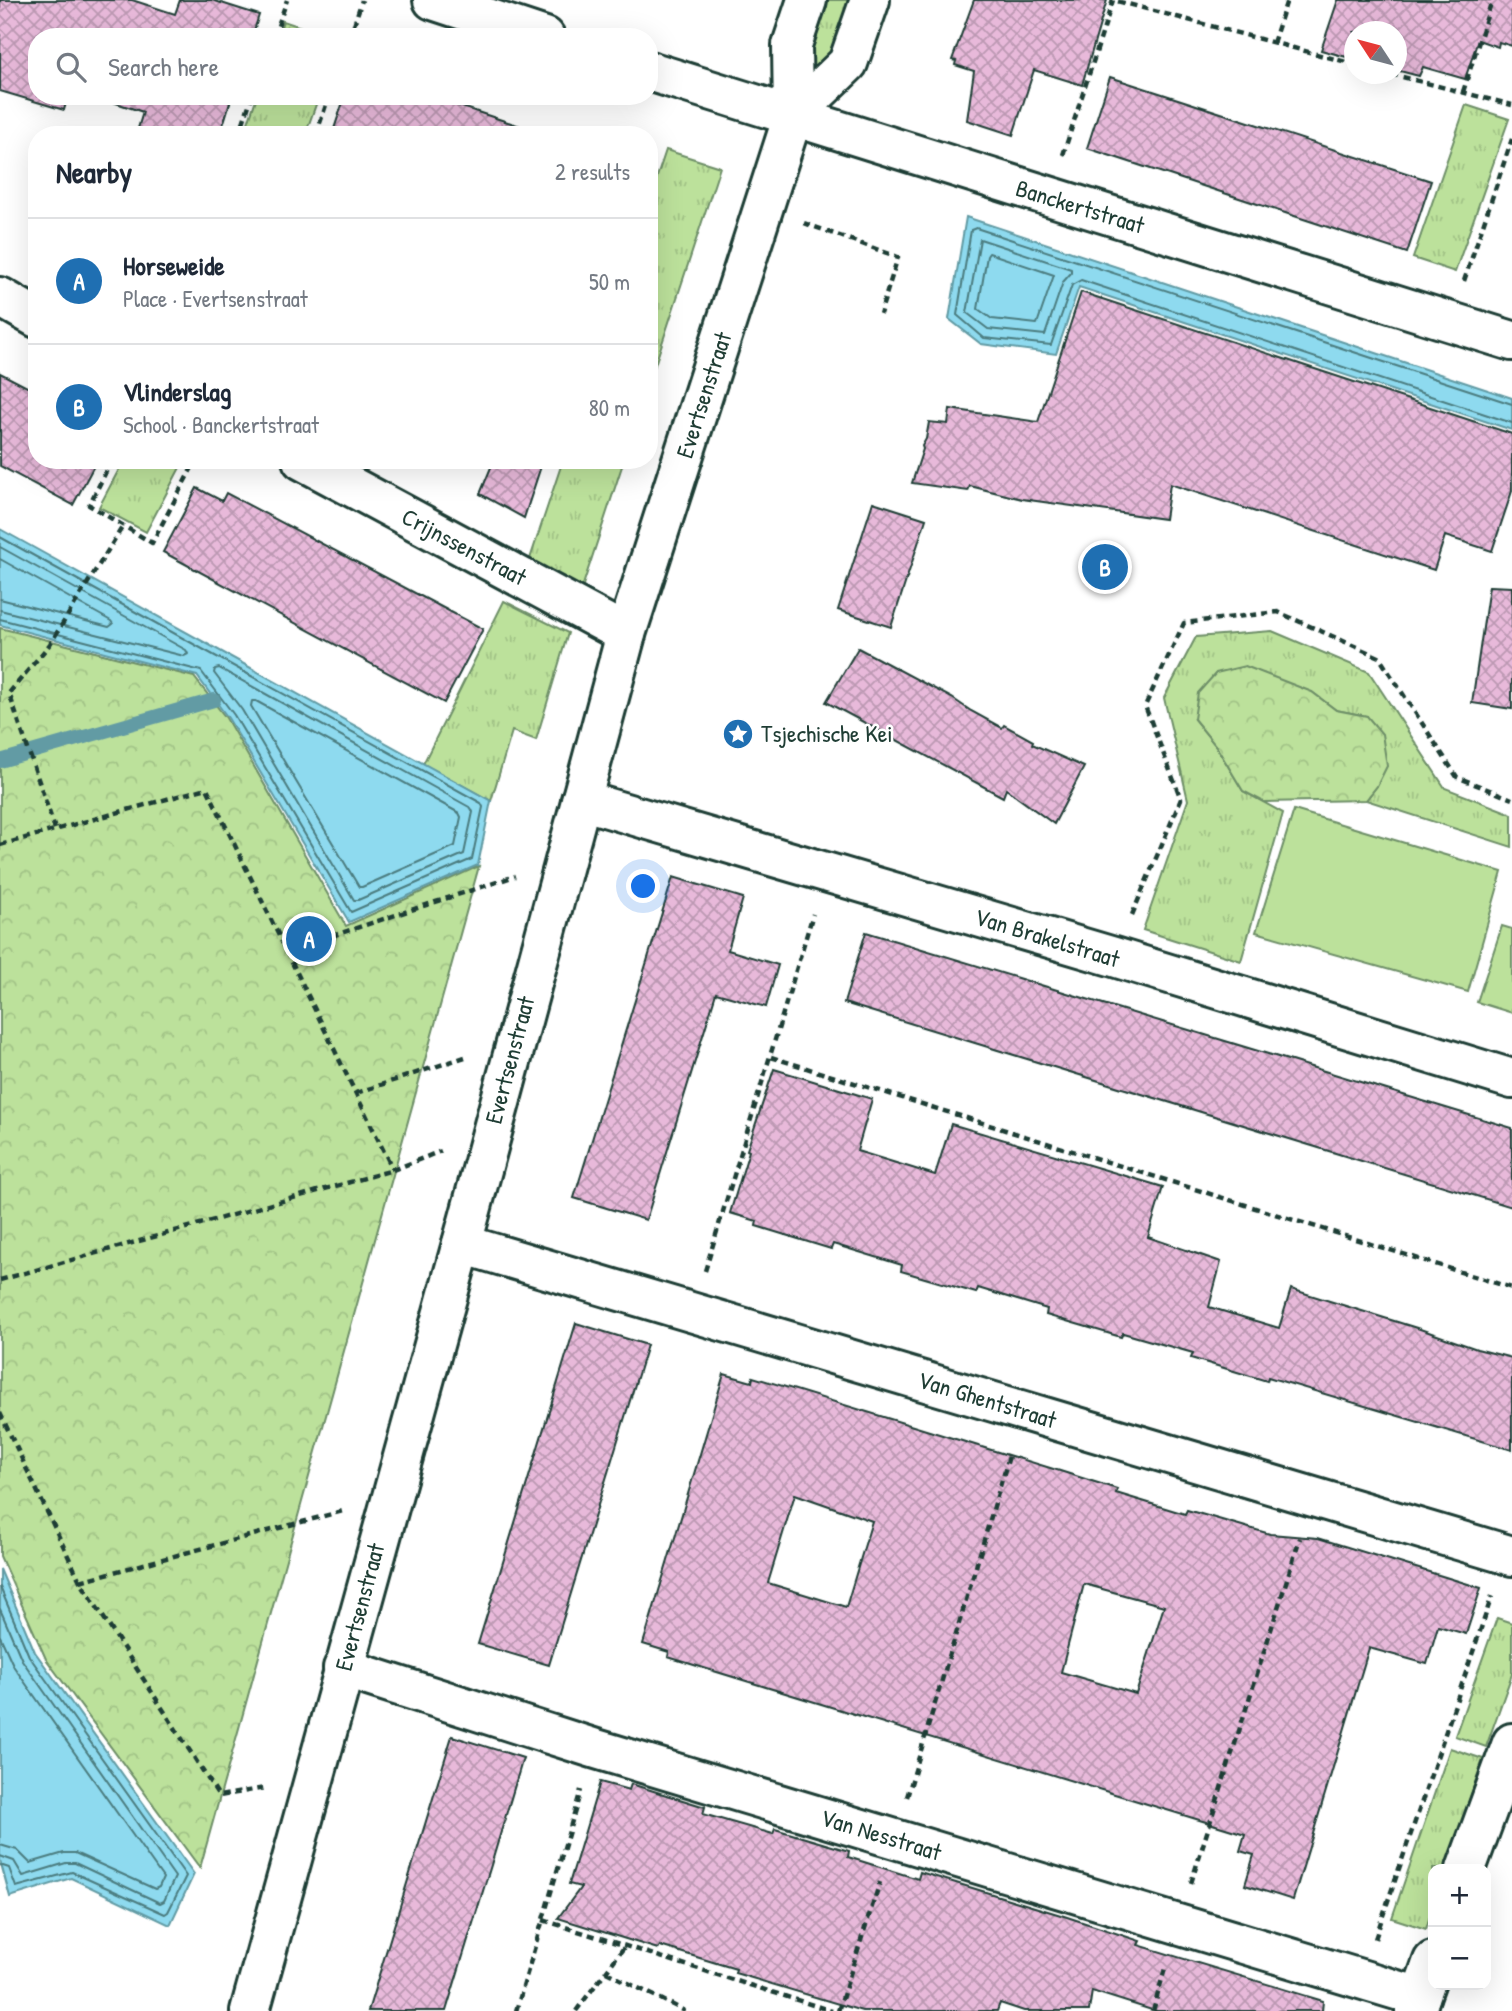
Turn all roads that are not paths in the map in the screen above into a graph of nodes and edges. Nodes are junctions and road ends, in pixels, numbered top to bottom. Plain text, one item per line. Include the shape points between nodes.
1 (433, 0) edge
2 (807, 0) edge
3 (870, 0) edge
4 (518, 28) edge
5 (658, 74) edge
6 (793, 116) junction
7 (0, 297) edge
8 (28, 313) edge
9 (1512, 341) edge
10 (319, 469) edge
11 (626, 634) junction
12 (581, 800) junction
13 (1512, 1079) edge
14 (461, 1244) junction
15 (1509, 1556) edge
16 (343, 1668) junction
17 (1512, 1743) edge
18 (1468, 1864) edge
19 (1428, 1975) edge
20 (1418, 2004) edge
21 (250, 2011) edge

1 - 4 street
2 - 6 street, Evertsenstraat via 792,45
3 - 6 street, Evertsenstraat via 848,63
5 - 6 street, Banckertstraat
6 - 9 street, Banckertstraat
6 - 11 street, Evertsenstraat
7 - 8 street
10 - 11 street, Crijnssenstraat
11 - 12 street, Evertsenstraat
12 - 13 street, Van Brakelstraat
12 - 14 street, Evertsenstraat
14 - 15 street, Van Ghentstraat
14 - 16 street, Evertsenstraat
16 - 20 street, Van Nesstraat via 1361,1980
16 - 21 street, Evertsenstraat
17 - 18 street
19 - 20 street

